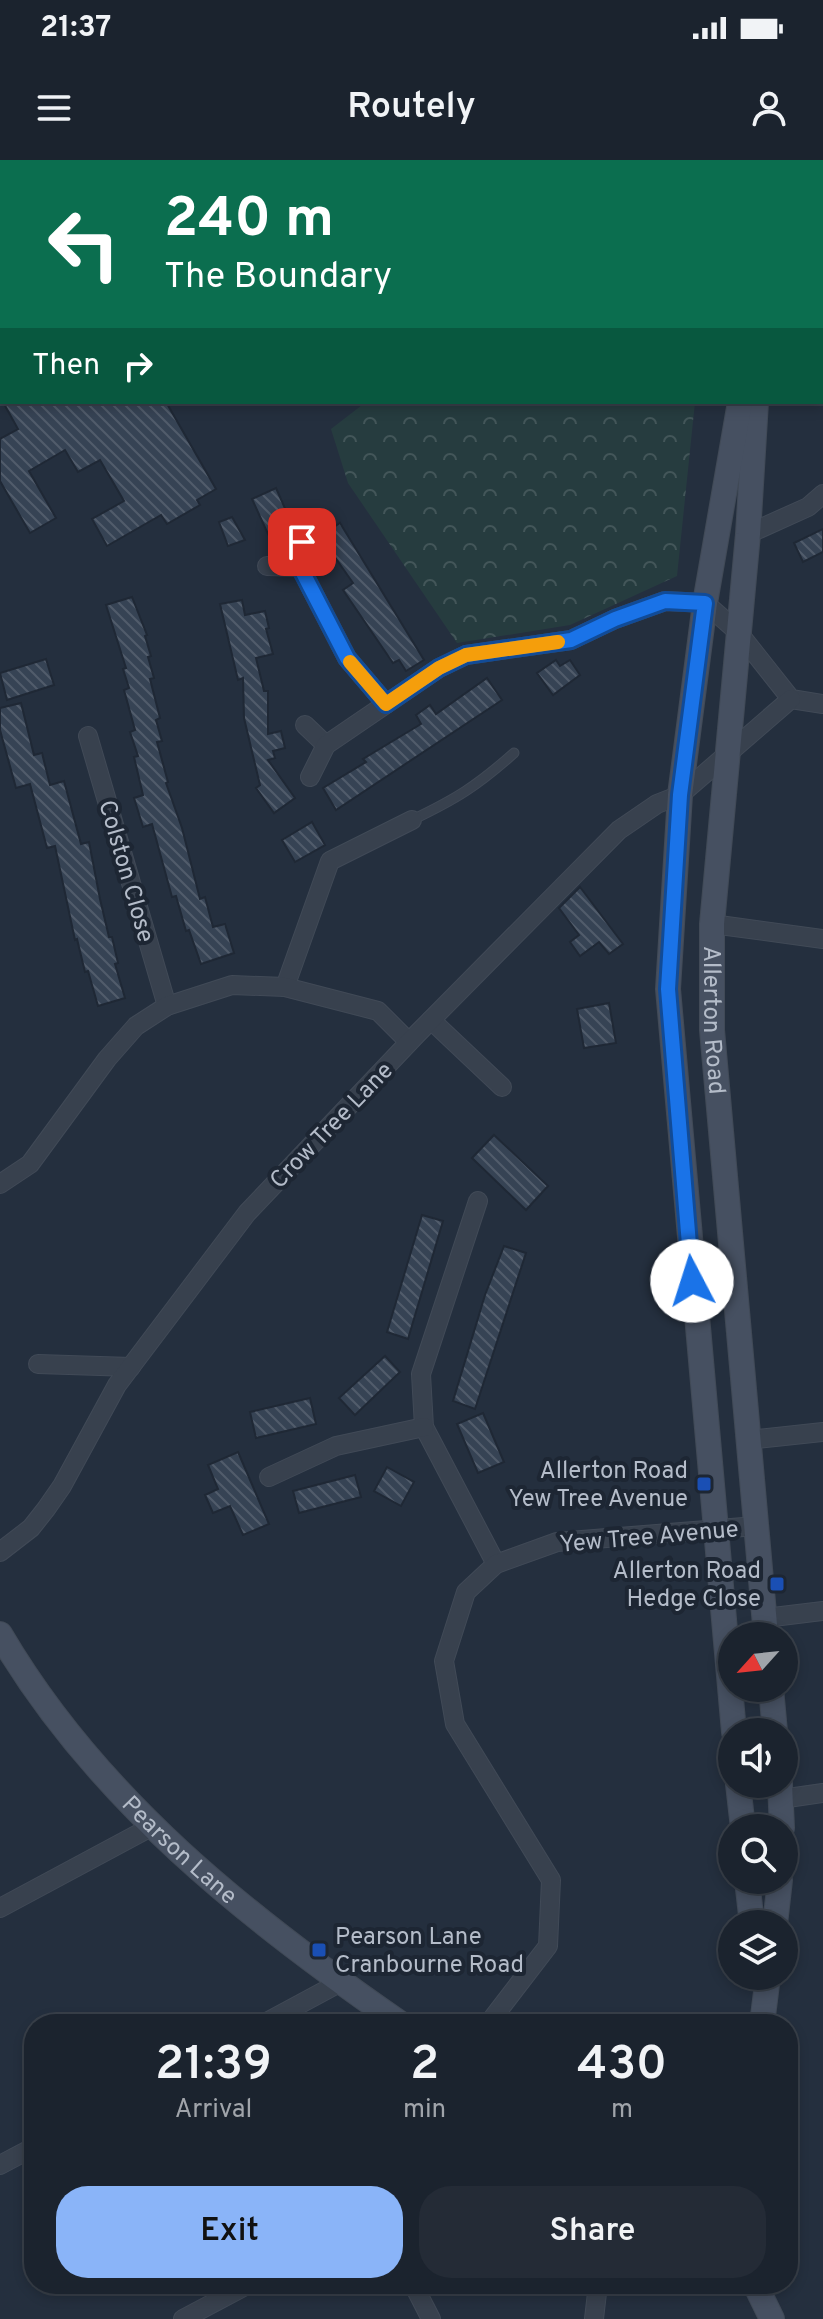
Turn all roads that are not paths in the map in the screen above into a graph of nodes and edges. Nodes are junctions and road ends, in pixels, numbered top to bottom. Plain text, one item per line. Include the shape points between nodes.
1 (740, 404) edge
2 (756, 404) edge
3 (823, 494) edge
4 (748, 534) junction
5 (302, 542) dead end
6 (267, 566) dead end
7 (300, 567) junction
8 (705, 603) junction
9 (738, 632) junction
10 (791, 699) junction
11 (386, 704) junction
12 (823, 704) edge
13 (305, 725) dead end
14 (88, 736) dead end
15 (326, 745) junction
16 (514, 753) dead end
17 (726, 756) junction
18 (310, 777) dead end
19 (680, 795) junction
20 (412, 820) joint
21 (712, 924) junction
22 (823, 939) edge
23 (285, 987) junction
24 (167, 1006) junction
25 (431, 1020) junction
26 (409, 1042) junction
27 (502, 1087) dead end
28 (0, 1184) edge
29 (478, 1201) dead end
30 (38, 1364) dead end
31 (131, 1367) junction
32 (424, 1427) junction
33 (823, 1432) edge
34 (748, 1440) junction
35 (269, 1477) dead end
36 (756, 1526) junction
37 (715, 1530) junction
38 (0, 1552) edge
39 (496, 1564) junction
40 (823, 1611) edge
41 (766, 1622) edge
42 (784, 1622) edge
43 (0, 1634) edge
44 (733, 1718) edge
45 (798, 1792) edge
46 (823, 1793) edge
47 (151, 1827) junction
48 (0, 1908) edge
49 (341, 1982) junction
50 (758, 1990) edge
51 (766, 1990) edge
52 (282, 2014) edge
53 (387, 2014) edge
54 (496, 2014) edge
55 (761, 2014) edge
56 (763, 2014) edge
57 (24, 2152) edge
58 (0, 2165) edge
59 (230, 2294) edge
60 (418, 2294) edge
61 (597, 2294) edge
62 (760, 2294) edge
63 (183, 2319) edge
64 (431, 2319) edge
65 (594, 2319) edge
66 (772, 2319) edge

1 - 8 street, Allerton Road
2 - 4 street, Allerton Road
3 - 4 street via 808,507
4 - 9 street, Allerton Road
5 - 7 street
6 - 7 street
7 - 11 street via 347,658
8 - 9 street
8 - 11 street via 665,601 571,640 466,655
8 - 19 street, Allerton Road
9 - 10 street
9 - 17 street, Allerton Road
10 - 12 street
10 - 17 street, Crow Tree Lane
11 - 15 street
13 - 15 street
14 - 24 street, Colston Close
15 - 18 street
16 - 20 lane via 468,792
17 - 19 street, Crow Tree Lane
17 - 21 street, Allerton Road
19 - 25 street, Crow Tree Lane via 619,830
19 - 37 street, Allerton Road via 668,989
20 - 23 street via 330,861
21 - 22 street
21 - 34 street, Allerton Road via 712,1030
23 - 24 street via 232,985
23 - 26 street via 378,1011
24 - 28 street via 136,1026 30,1164
25 - 26 street, Crow Tree Lane
25 - 27 street
26 - 31 street, Crow Tree Lane via 247,1213
29 - 32 street via 421,1374
30 - 31 street
31 - 38 street, Crow Tree Lane via 54,1498 31,1528
32 - 35 street via 336,1446
32 - 39 street
33 - 34 street
34 - 36 street, Allerton Road
36 - 37 street, Yew Tree Avenue
36 - 41 street, Allerton Road
37 - 39 street, Yew Tree Avenue via 557,1542
37 - 44 street, Allerton Road
39 - 54 street, Yew Tree Avenue via 466,1592 444,1661 455,1724 551,1880 548,1946
40 - 42 street
43 - 47 street, Pearson Lane via 26,1679
45 - 46 street
47 - 48 street
47 - 49 street, Pearson Lane
49 - 52 street
49 - 53 street, Pearson Lane
50 - 55 street
51 - 56 street
57 - 58 street
59 - 63 street
60 - 64 street
61 - 65 street
62 - 66 street

